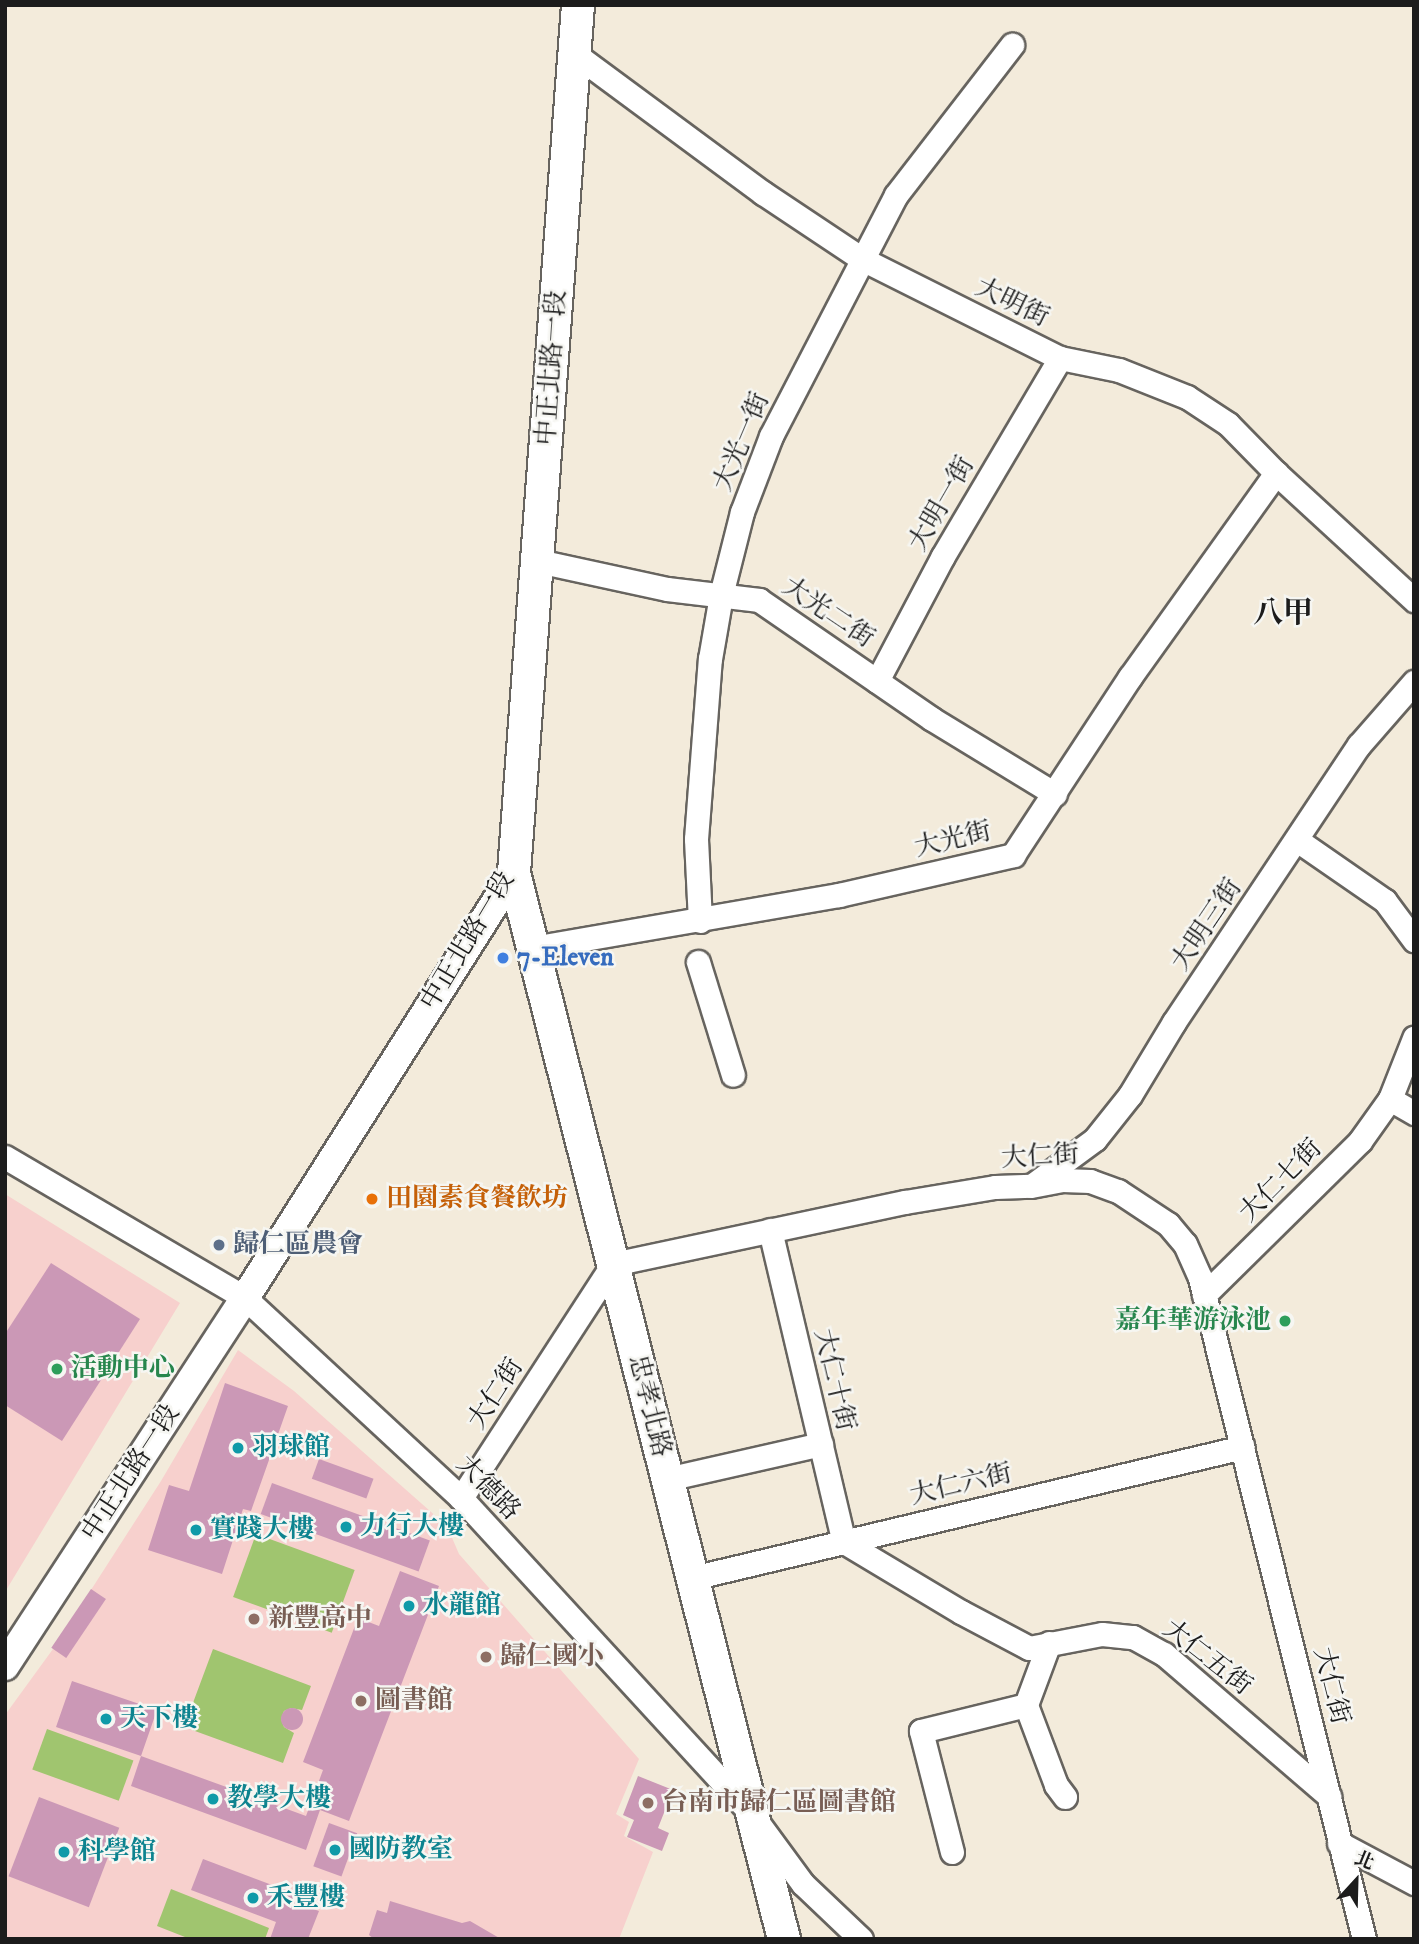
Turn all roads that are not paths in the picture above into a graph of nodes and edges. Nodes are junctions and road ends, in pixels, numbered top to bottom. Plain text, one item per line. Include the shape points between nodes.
1 (578, 5) edge
2 (1012, 45) dead end
3 (575, 54) junction
4 (862, 259) junction
5 (1060, 358) junction
6 (1276, 473) junction
7 (538, 561) junction
8 (721, 595) junction
9 (1414, 600) edge
10 (877, 681) junction
11 (1414, 682) edge
12 (1055, 794) junction
13 (1297, 840) junction
14 (514, 873) junction
15 (700, 921) junction
16 (1414, 940) edge
17 (532, 948) junction
18 (698, 962) dead end
19 (1414, 1038) edge
20 (733, 1075) dead end
21 (1390, 1099) junction
22 (1414, 1112) edge
23 (5, 1157) edge
24 (1031, 1186) junction
25 (770, 1230) junction
26 (613, 1264) junction
27 (1204, 1295) junction
28 (245, 1298) junction
29 (821, 1444) junction
30 (1243, 1447) junction
31 (667, 1479) junction
32 (461, 1498) junction
33 (844, 1542) junction
34 (692, 1578) junction
35 (1049, 1643) junction
36 (5, 1666) edge
37 (1026, 1705) junction
38 (1329, 1796) junction
39 (1065, 1797) dead end
40 (753, 1816) junction
41 (1339, 1843) junction
42 (952, 1852) dead end
43 (1414, 1883) edge
44 (784, 1939) edge
45 (861, 1939) edge
46 (1364, 1939) edge

1 - 3 main road, 中正北路一段
2 - 4 street, 大光一街 via 896,195
3 - 4 street, 大明街
3 - 7 main road, 中正北路一段
4 - 5 street, 大明街
4 - 8 street, 大光一街 via 771,436 743,512
5 - 6 street, 大明街 via 1119,370 1187,397 1228,424
5 - 10 street, 大明一街 via 943,556
6 - 9 street, 大明街
6 - 12 street, 大光街 via 1130,677
7 - 8 street, 大光二街 via 667,589
7 - 14 main road, 中正北路一段
8 - 10 street, 大光二街 via 760,600
8 - 15 street, 大光一街 via 710,659 696,839
10 - 12 street, 大光二街
11 - 13 street, 大明三街 via 1369,731
12 - 15 street, 大光街 via 1013,855
13 - 16 street via 1385,901
13 - 24 street, 大明三街 via 1174,1021 1130,1095 1095,1139
14 - 17 main road, 忠孝北路
14 - 28 street, 中正北路一段
15 - 17 street, 大光街
17 - 26 main road, 忠孝北路
18 - 20 street
19 - 21 street, 大仁七街
21 - 22 street
21 - 27 street, 大仁七街 via 1360,1141
23 - 28 street, 大德路
24 - 25 street, 大仁街 via 995,1187 905,1202
24 - 27 street, 大仁街 via 1090,1181 1139,1203 1168,1224 1185,1244
25 - 26 street, 大仁街
25 - 29 street, 大仁十街
26 - 31 main road, 忠孝北路
26 - 32 street, 大仁街
27 - 30 street, 大仁街
28 - 32 street, 大德路
28 - 36 street, 中正北路一段
29 - 31 street
29 - 33 street, 大仁十街
30 - 33 street, 大仁六街
30 - 38 street, 大仁街
31 - 34 main road, 忠孝北路
32 - 40 street, 大德路
33 - 34 street, 大仁六街
33 - 35 street, 大仁五街 via 1029,1648
34 - 40 main road, 忠孝北路
35 - 37 street
35 - 38 street, 大仁五街 via 1102,1634 1133,1637 1164,1654
37 - 39 street
37 - 42 street via 921,1731
38 - 41 street, 大仁街
40 - 44 main road, 忠孝北路
40 - 45 street, 大德路 via 803,1884
41 - 43 street
41 - 46 street, 大仁街

